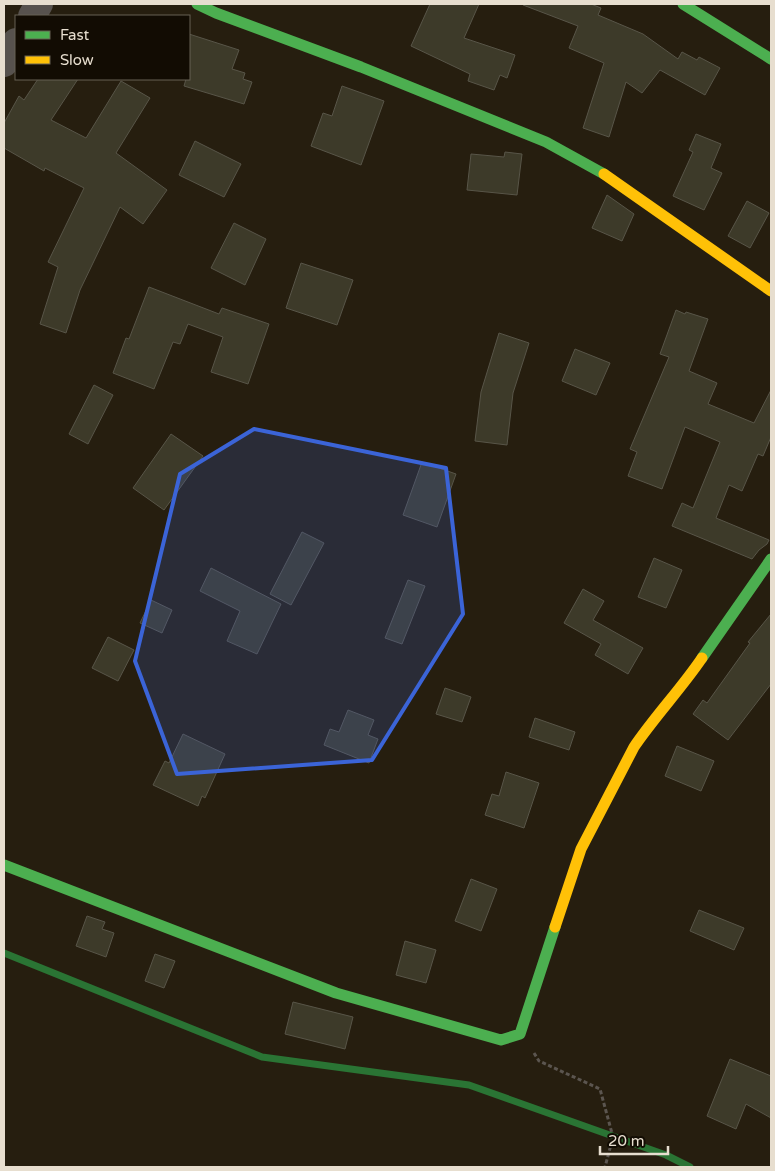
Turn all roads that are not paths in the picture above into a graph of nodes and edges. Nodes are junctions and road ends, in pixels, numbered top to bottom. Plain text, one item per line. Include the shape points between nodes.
1 (39, 4) edge
2 (197, 4) edge
3 (683, 4) edge
4 (33, 15) edge
5 (15, 44) edge
6 (771, 59) edge
7 (4, 64) edge
8 (771, 290) edge
9 (771, 559) edge
10 (4, 865) edge

1 - 4 street
2 - 8 street via 546,142 606,175
3 - 6 street
5 - 7 street
9 - 10 street via 683,685 634,748 581,849 520,1034 501,1040 336,993

